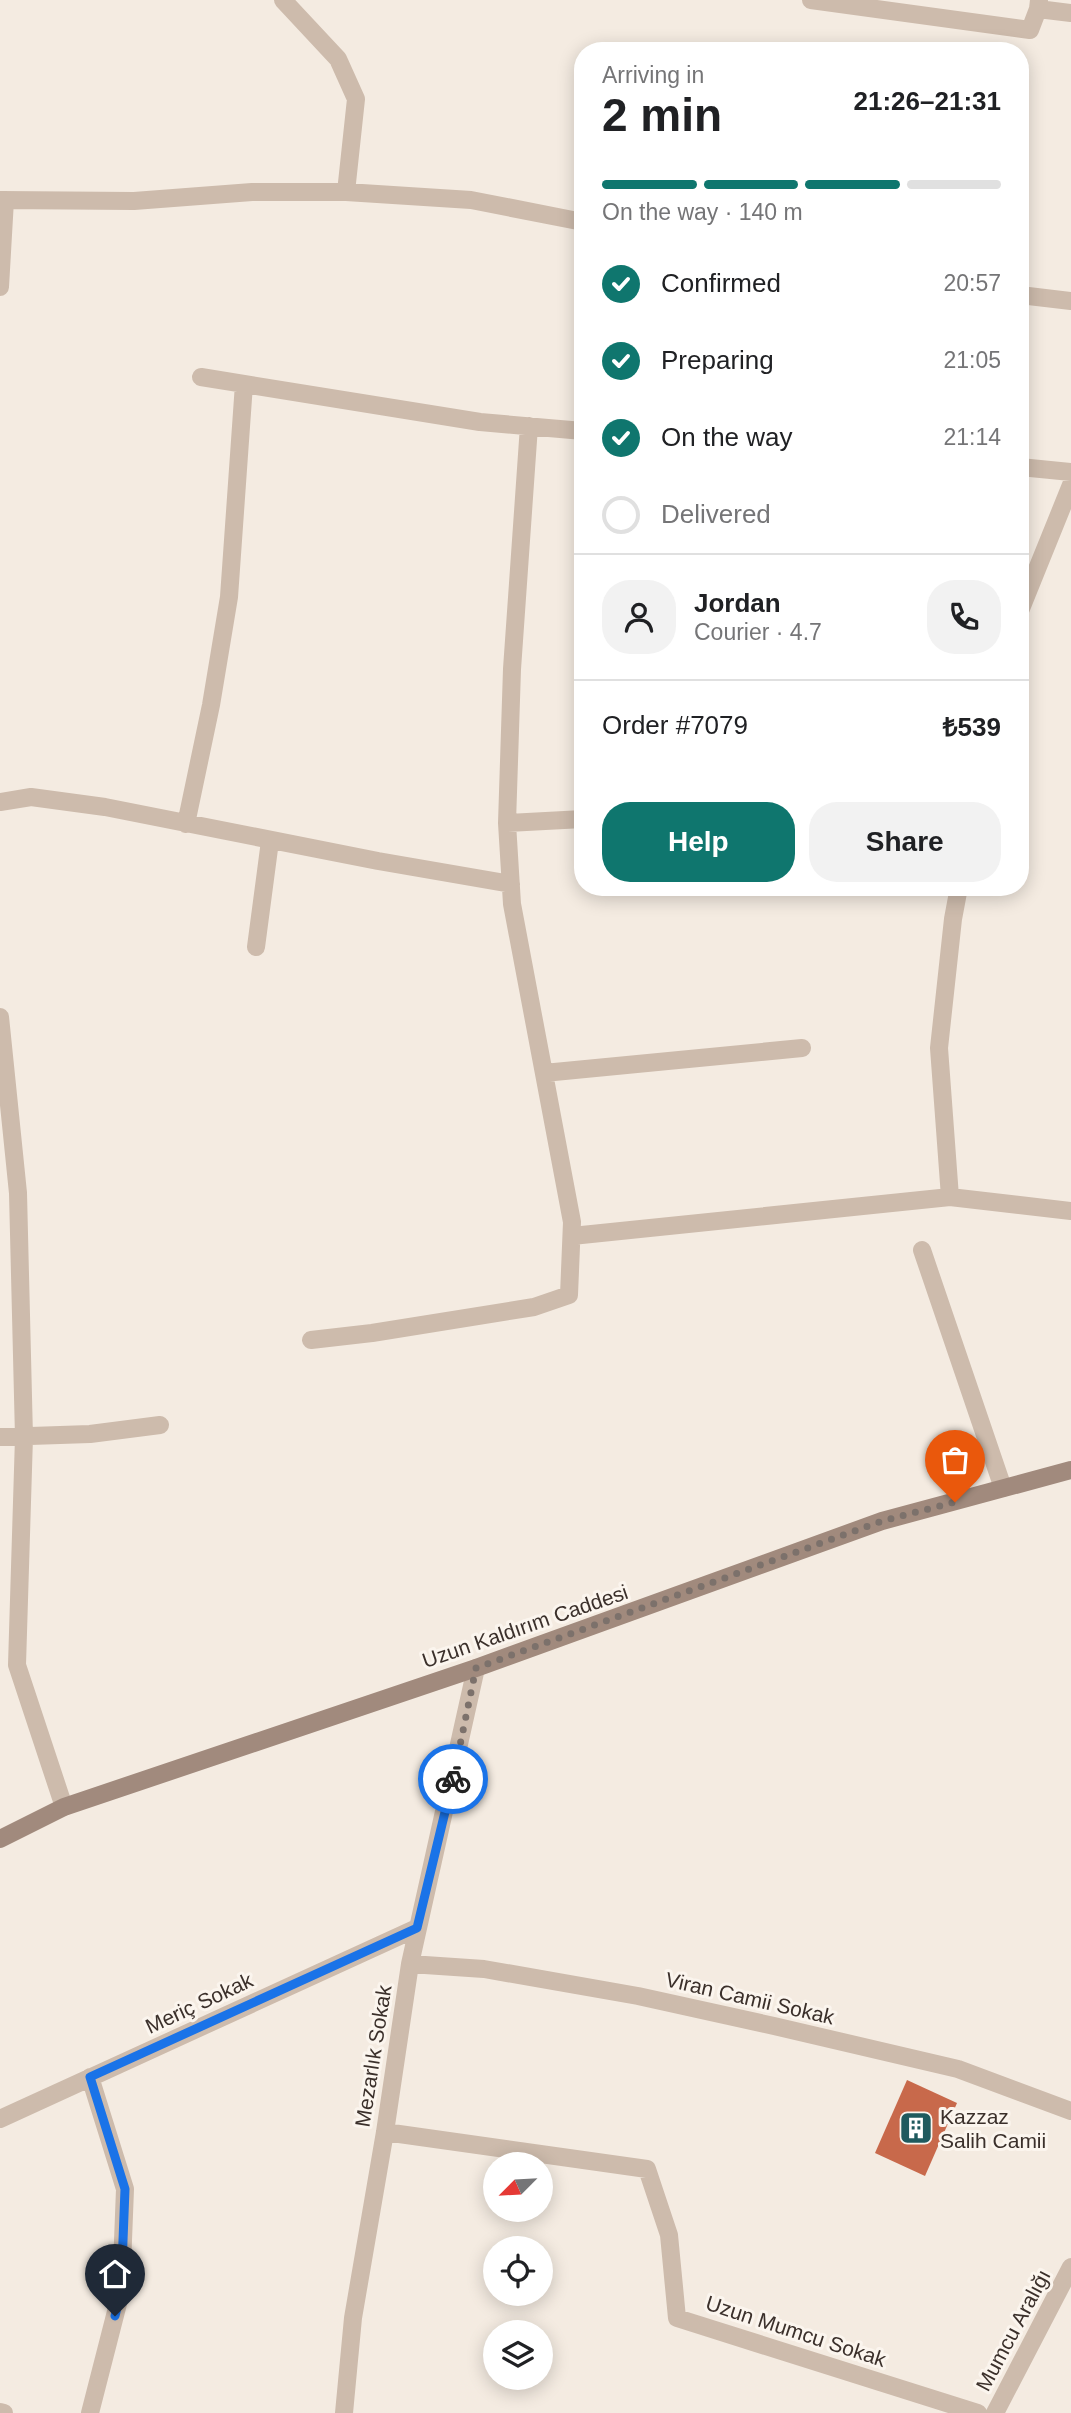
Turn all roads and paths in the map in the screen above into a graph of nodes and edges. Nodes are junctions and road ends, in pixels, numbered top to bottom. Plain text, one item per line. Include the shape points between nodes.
1 (283, 0) edge
2 (811, 0) edge
3 (1038, 4) edge
4 (1071, 12) edge
5 (346, 192) junction
6 (3, 200) edge
7 (574, 220) edge
8 (0, 287) edge
9 (1029, 296) edge
10 (1071, 302) edge
11 (201, 377) dead end
12 (244, 384) junction
13 (529, 426) junction
14 (574, 430) edge
15 (1029, 468) edge
16 (1071, 472) edge
17 (1071, 485) edge
18 (1029, 589) edge
19 (0, 802) edge
20 (574, 820) edge
21 (507, 823) junction
22 (186, 824) junction
23 (270, 841) junction
24 (511, 884) junction
25 (957, 896) edge
26 (256, 947) dead end
27 (0, 1017) edge
28 (802, 1048) dead end
29 (544, 1073) junction
30 (9, 1192) edge
31 (950, 1197) junction
32 (1071, 1211) edge
33 (572, 1236) junction
34 (922, 1250) dead end
35 (311, 1340) dead end
36 (160, 1425) dead end
37 (0, 1437) edge
38 (24, 1437) junction
39 (1071, 1470) edge
40 (1003, 1488) junction
41 (8, 1667) edge
42 (476, 1668) junction
43 (64, 1807) junction
44 (0, 1839) edge
45 (417, 1928) junction
46 (411, 1964) junction
47 (90, 2077) junction
48 (1071, 2111) edge
49 (0, 2119) edge
50 (385, 2132) junction
51 (1071, 2267) edge
52 (90, 2413) edge
53 (344, 2413) edge
54 (978, 2413) edge
55 (995, 2413) edge

1 - 5 street via 338,59 356,99
2 - 3 street via 1030,30
3 - 4 street
5 - 6 street via 252,192 134,201
5 - 7 street via 471,200
6 - 8 street
9 - 10 street
11 - 12 street
12 - 13 street
12 - 22 street via 229,597
13 - 14 street
13 - 21 street via 512,669
15 - 16 street
17 - 18 street
19 - 22 street via 31,797
20 - 21 street
21 - 24 street
22 - 23 street
23 - 24 street
23 - 26 street
24 - 29 street
25 - 31 street via 939,1048
27 - 30 street
28 - 29 street
29 - 33 street
30 - 38 street
31 - 32 street
31 - 33 street
33 - 35 street via 569,1294 534,1307
34 - 40 street
36 - 38 street
37 - 38 street
38 - 41 street
39 - 40 main road, Uzun Kaldırım Caddesi
40 - 42 main road, Uzun Kaldırım Caddesi via 882,1521
41 - 43 street
42 - 43 main road, Uzun Kaldırım Caddesi
42 - 45 street, Mezarlık Sokak
43 - 44 main road, Uzun Kaldırım Caddesi
45 - 46 street, Mezarlık Sokak
45 - 47 street, Meriç Sokak
46 - 48 street, Viran Camii Sokak via 484,1969 775,2026 958,2069
46 - 50 street, Mezarlık Sokak
47 - 49 street, Meriç Sokak
47 - 52 street via 125,2189 121,2292
50 - 53 street, Mezarlık Sokak via 352,2318
50 - 54 street, Uzun Mumcu Sokak via 647,2169 669,2235 677,2318
51 - 55 street, Mumcu Aralığı

